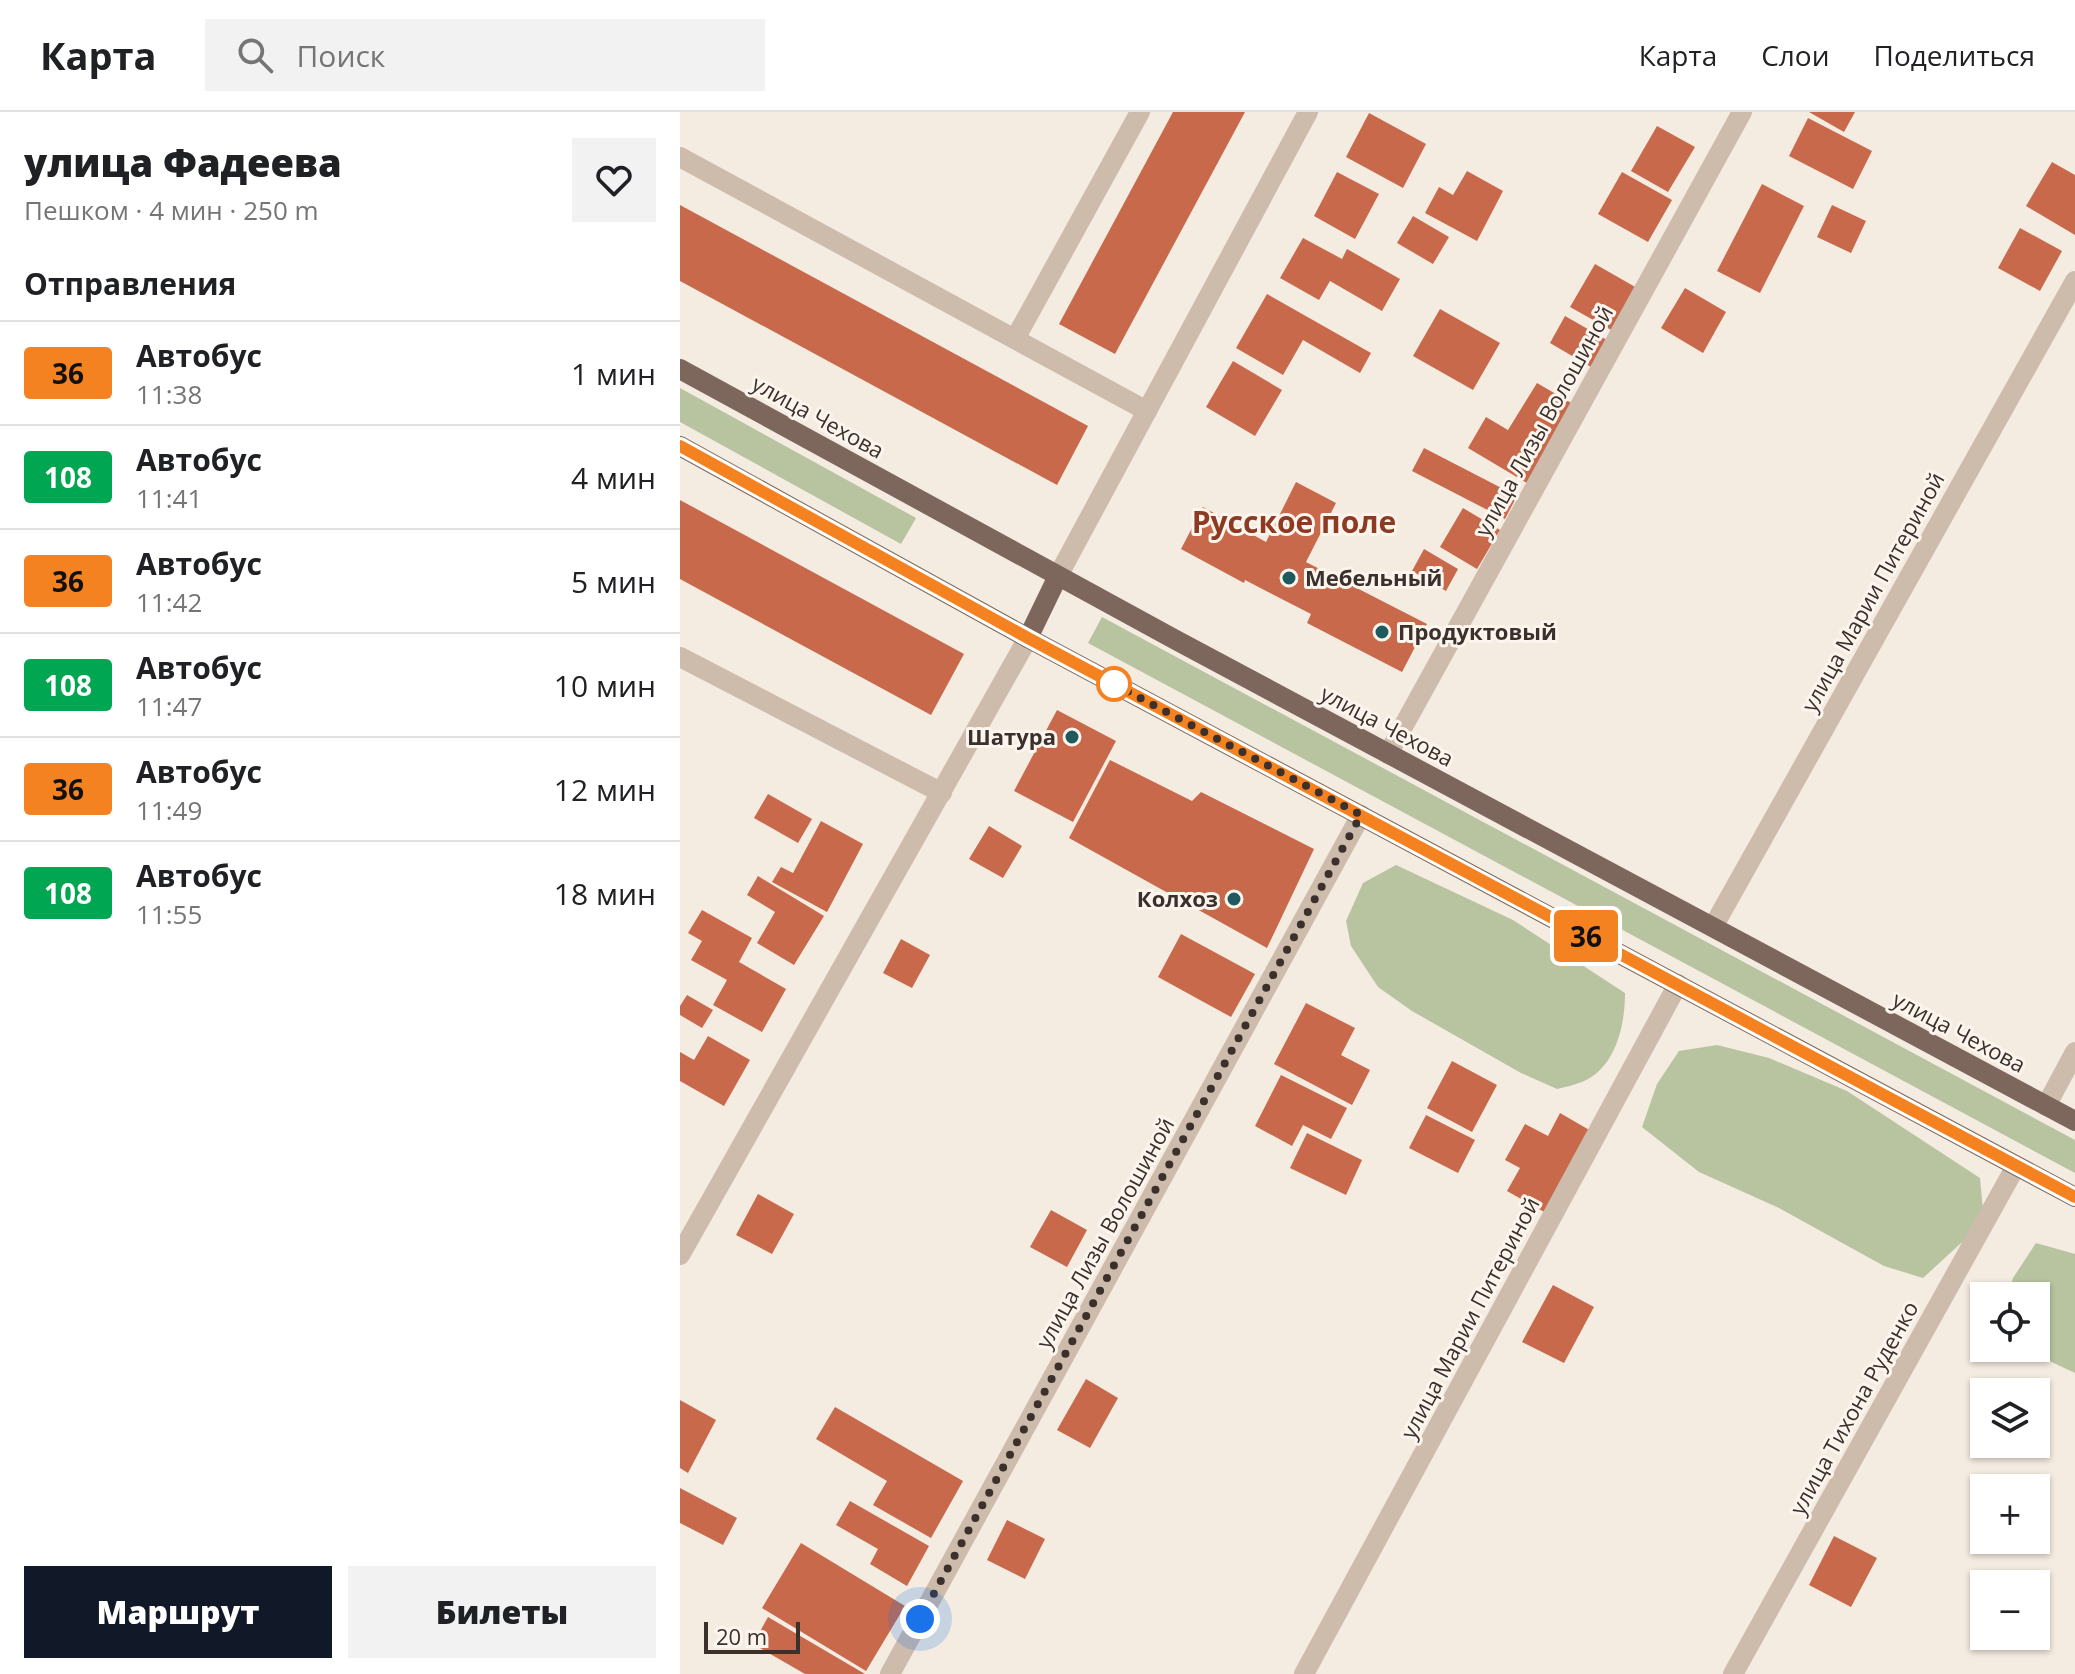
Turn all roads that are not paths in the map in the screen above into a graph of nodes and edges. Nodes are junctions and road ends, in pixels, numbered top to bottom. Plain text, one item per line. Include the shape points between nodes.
1 (1140, 112) edge
2 (1308, 112) edge
3 (1742, 112) edge
4 (680, 157) edge
5 (2075, 281) edge
6 (1015, 339) junction
7 (680, 369) edge
8 (1147, 411) junction
9 (680, 446) edge
10 (1058, 576) junction
11 (1028, 638) junction
12 (680, 657) edge
13 (1388, 754) junction
14 (942, 793) junction
15 (1361, 815) junction
16 (1713, 927) junction
17 (1678, 984) junction
18 (2075, 1052) edge
19 (2046, 1106) junction
20 (2075, 1121) edge
21 (2016, 1166) junction
22 (2075, 1197) edge
23 (680, 1255) edge
24 (890, 1674) edge
25 (1304, 1674) edge
26 (1733, 1674) edge

1 - 6 street
2 - 8 street
3 - 13 street, улица Лизы Волошиной
4 - 6 street
5 - 16 street, улица Марии Питериной
6 - 8 street
7 - 10 main road, улица Чехова
8 - 10 street
9 - 11 main road
10 - 11 main road
10 - 13 main road, улица Чехова
11 - 14 street
11 - 15 main road
12 - 14 street
13 - 16 main road, улица Чехова
14 - 23 street
15 - 17 main road
15 - 24 street, улица Лизы Волошиной
16 - 19 main road, улица Чехова
17 - 21 main road
17 - 25 street, улица Марии Питериной
18 - 19 street
19 - 20 main road, улица Чехова
21 - 22 main road
21 - 26 street, улица Тихона Руденко

